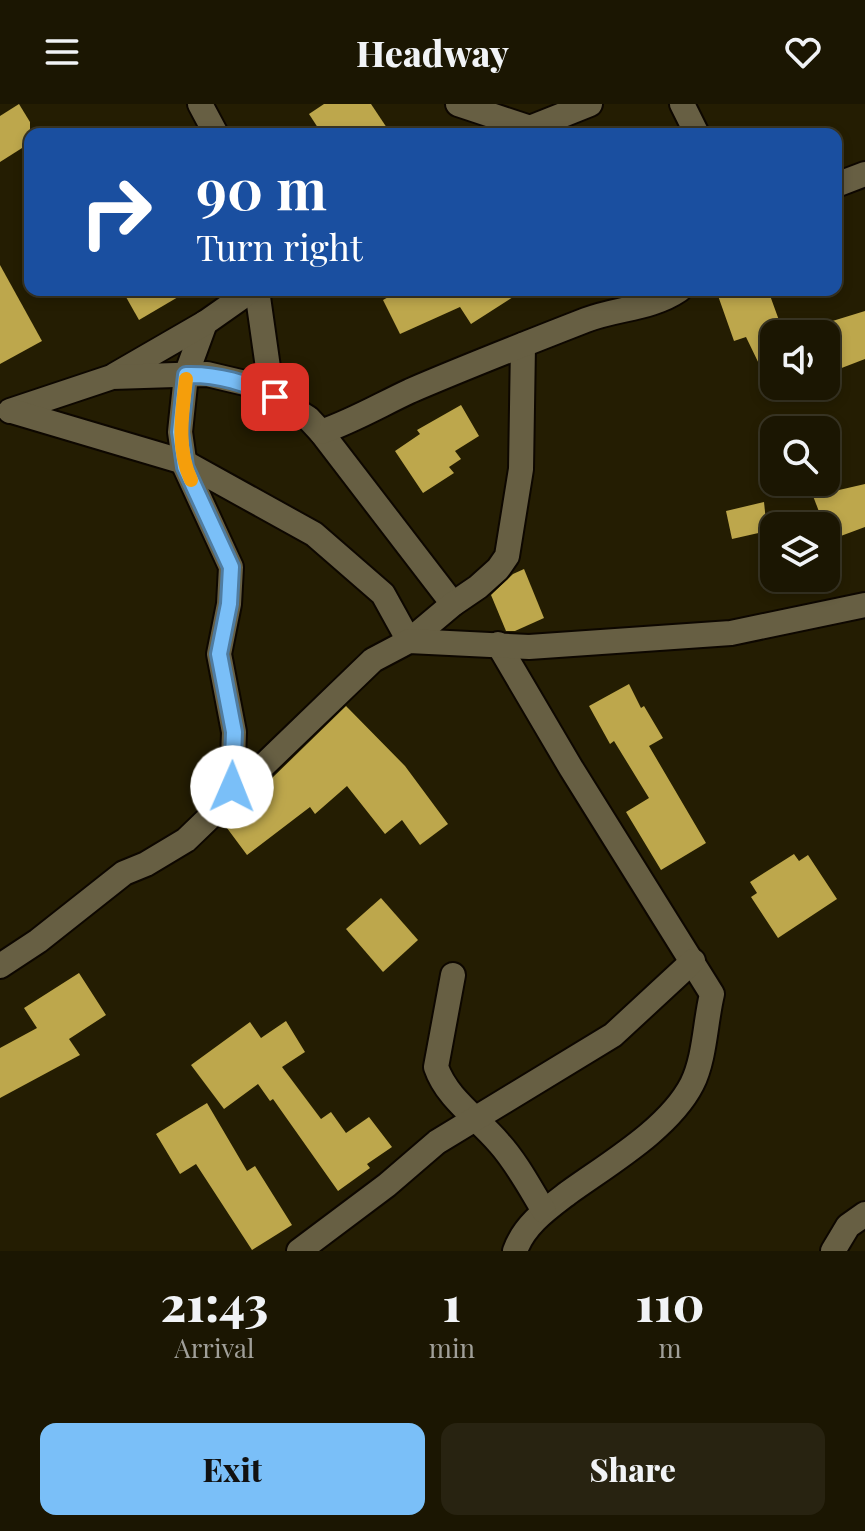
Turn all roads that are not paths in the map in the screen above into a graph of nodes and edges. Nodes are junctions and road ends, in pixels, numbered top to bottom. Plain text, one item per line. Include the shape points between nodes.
1 (200, 104) edge
2 (458, 104) edge
3 (590, 104) edge
4 (682, 104) edge
5 (213, 128) edge
6 (516, 128) edge
7 (530, 128) edge
8 (694, 128) edge
9 (865, 174) edge
10 (842, 183) edge
11 (246, 296) edge
12 (256, 296) edge
13 (666, 296) edge
14 (205, 323) junction
15 (523, 345) junction
16 (186, 375) junction
17 (112, 377) junction
18 (272, 396) junction
19 (6, 412) edge
20 (321, 432) junction
21 (184, 462) junction
22 (453, 604) junction
23 (865, 605) edge
24 (409, 641) junction
25 (498, 644) junction
26 (229, 797) junction
27 (693, 961) junction
28 (0, 966) edge
29 (453, 975) dead end
30 (474, 1117) junction
31 (544, 1211) junction
32 (865, 1214) edge
33 (299, 1251) edge
34 (515, 1251) edge
35 (833, 1251) edge

1 - 5 street
2 - 6 street
3 - 7 street
4 - 8 street
9 - 10 street
11 - 14 street
12 - 18 street
13 - 15 street
14 - 16 street
14 - 17 street
15 - 20 street
15 - 22 street via 521,469 507,556
16 - 17 street
16 - 18 street via 245,383
16 - 21 street via 180,432
17 - 19 street
18 - 20 street
19 - 21 street
20 - 22 street
21 - 24 street via 314,534 383,594
21 - 26 street via 231,567 219,654 234,732
22 - 24 street
23 - 25 street via 731,633 529,647
24 - 25 street
24 - 26 street via 373,660
25 - 27 street
26 - 28 street via 186,840 124,873
27 - 30 street via 613,1035
27 - 31 street via 712,994 692,1083 645,1137
29 - 30 street via 436,1067 448,1090
30 - 31 street via 507,1152
30 - 33 street
31 - 34 street
32 - 35 street via 848,1226

